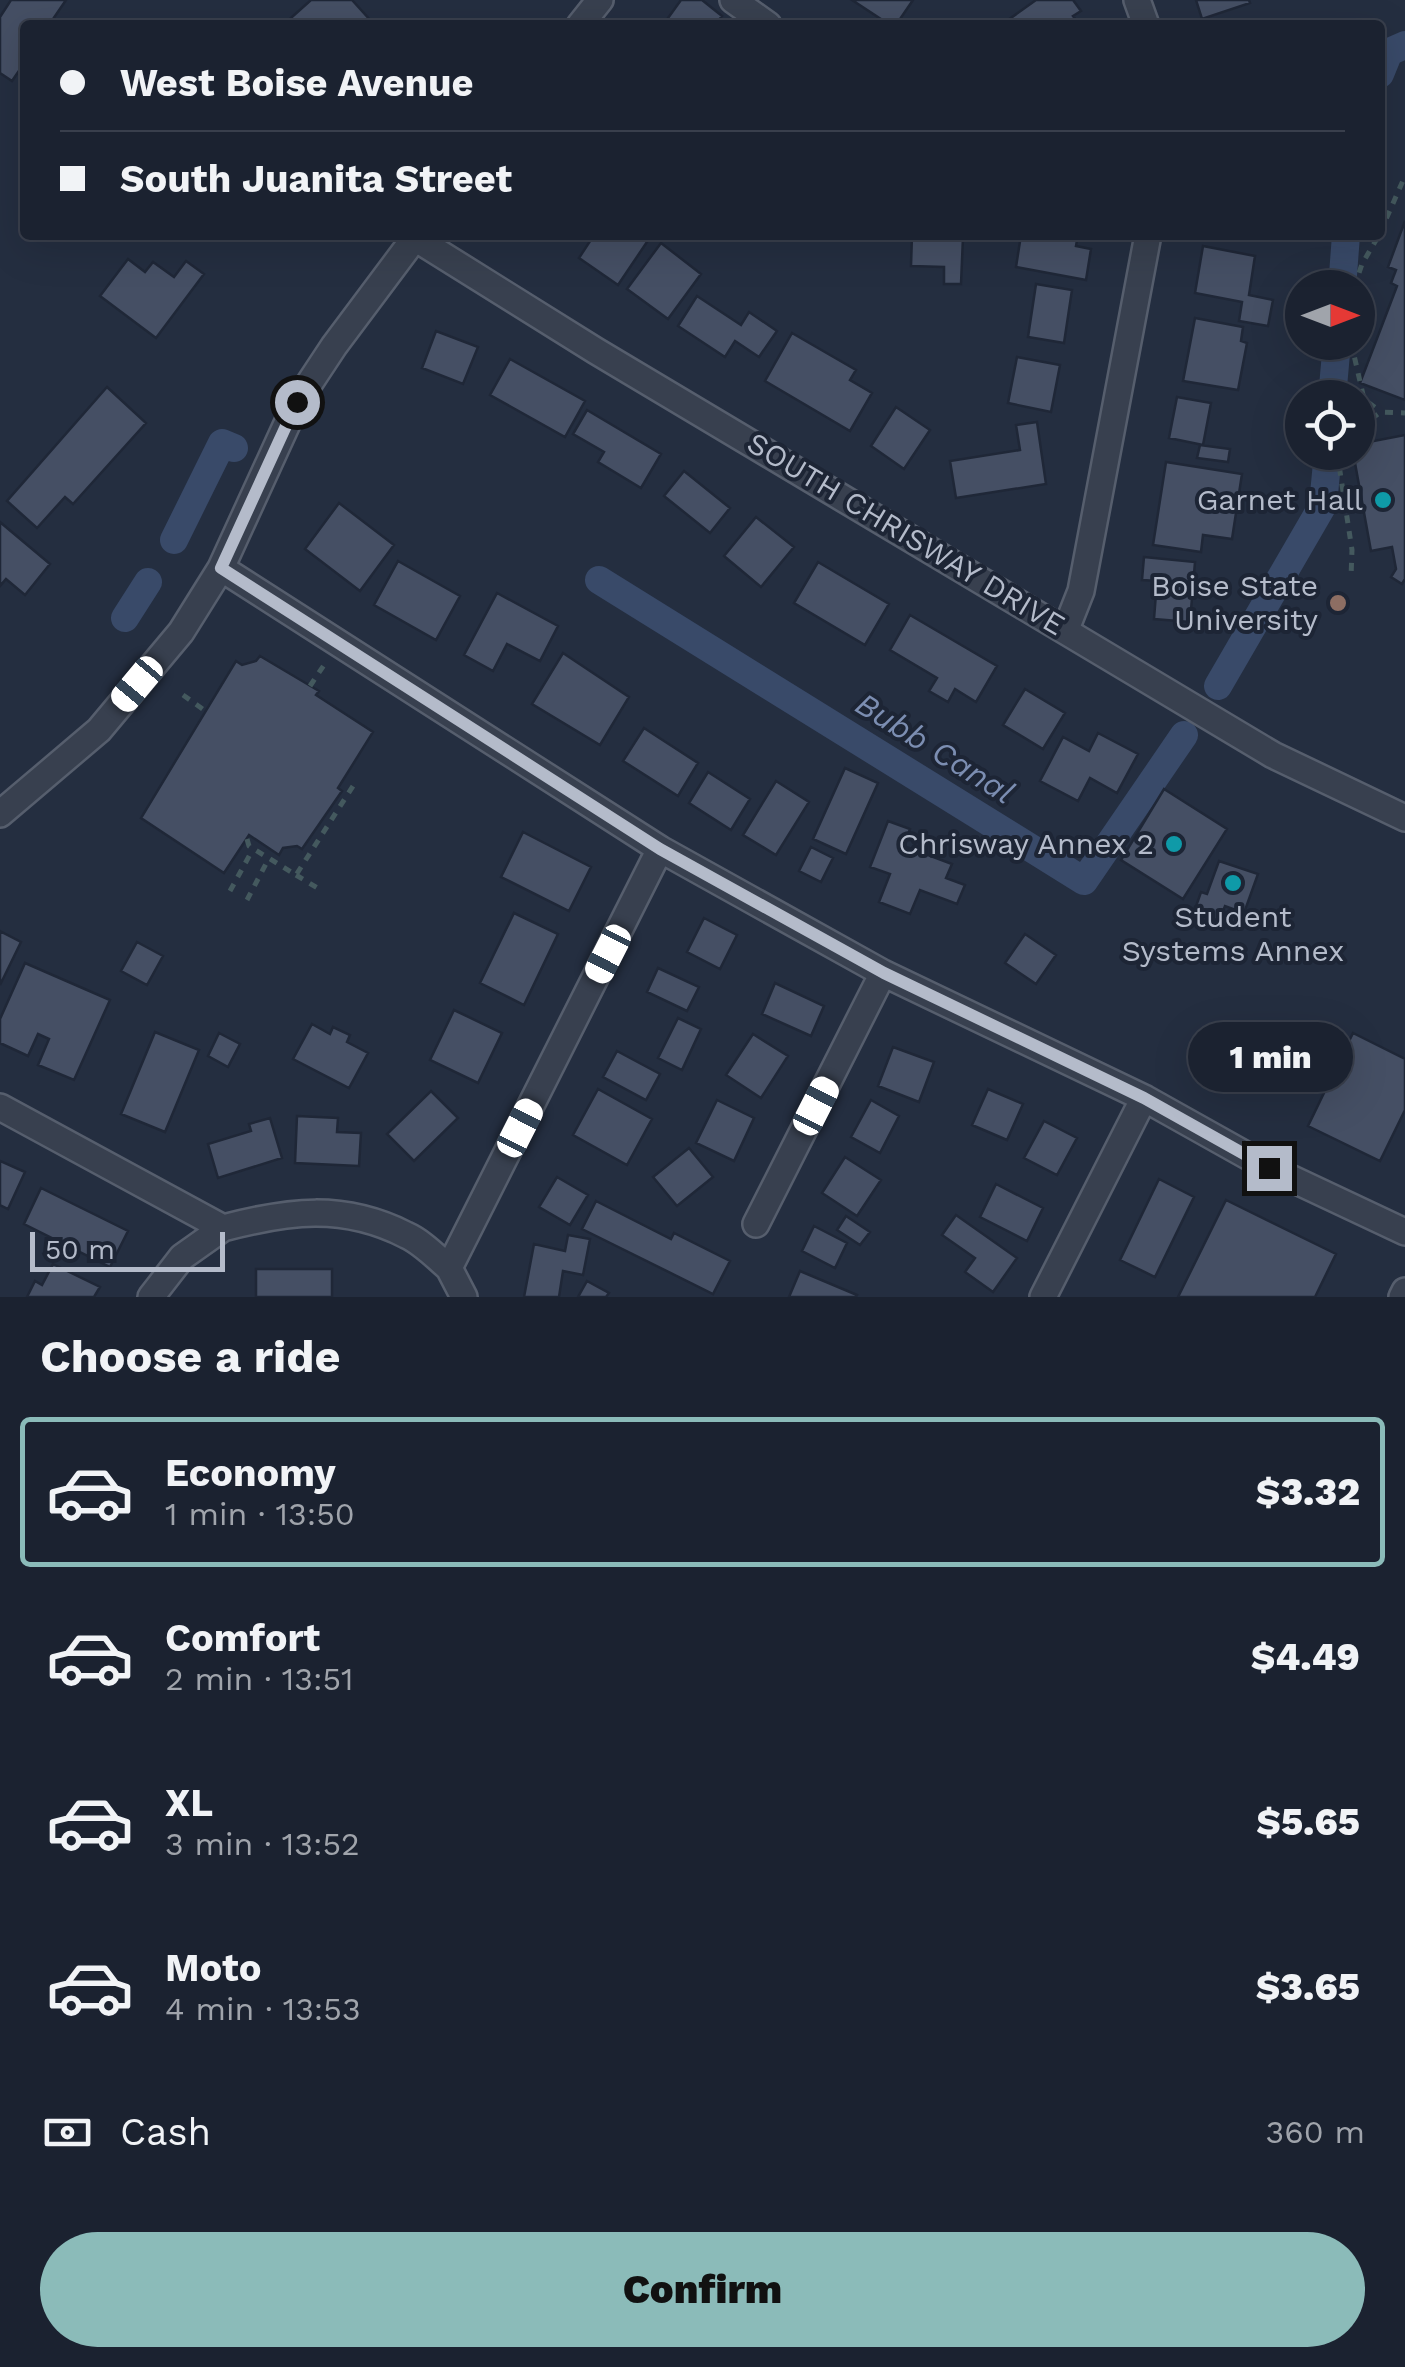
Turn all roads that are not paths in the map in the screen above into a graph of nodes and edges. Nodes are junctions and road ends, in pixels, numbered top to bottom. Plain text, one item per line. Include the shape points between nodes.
1 (600, 0) edge
2 (733, 0) edge
3 (584, 20) edge
4 (761, 20) edge
5 (413, 240) edge
6 (422, 240) edge
7 (1147, 240) edge
8 (221, 568) junction
9 (1066, 629) junction
10 (0, 814) edge
11 (1405, 818) edge
12 (660, 849) junction
13 (884, 973) junction
14 (1144, 1098) junction
15 (0, 1107) edge
16 (756, 1224) dead end
17 (223, 1228) junction
18 (1405, 1232) edge
19 (450, 1268) junction
20 (151, 1297) edge
21 (464, 1297) edge
22 (1043, 1297) edge

1 - 3 street
2 - 4 street
5 - 8 street via 297,402
6 - 9 street, SOUTH CHRISWAY DRIVE via 596,351
7 - 9 street via 1081,592
8 - 10 street via 181,632 99,730
8 - 12 street
9 - 11 street, SOUTH CHRISWAY DRIVE via 1273,755
12 - 13 street
12 - 19 street
13 - 14 street
13 - 16 street
14 - 18 street via 1269,1168
14 - 22 street
15 - 17 street
17 - 19 street via 282,1213 362,1219 408,1235
17 - 20 street via 182,1257
19 - 21 street

